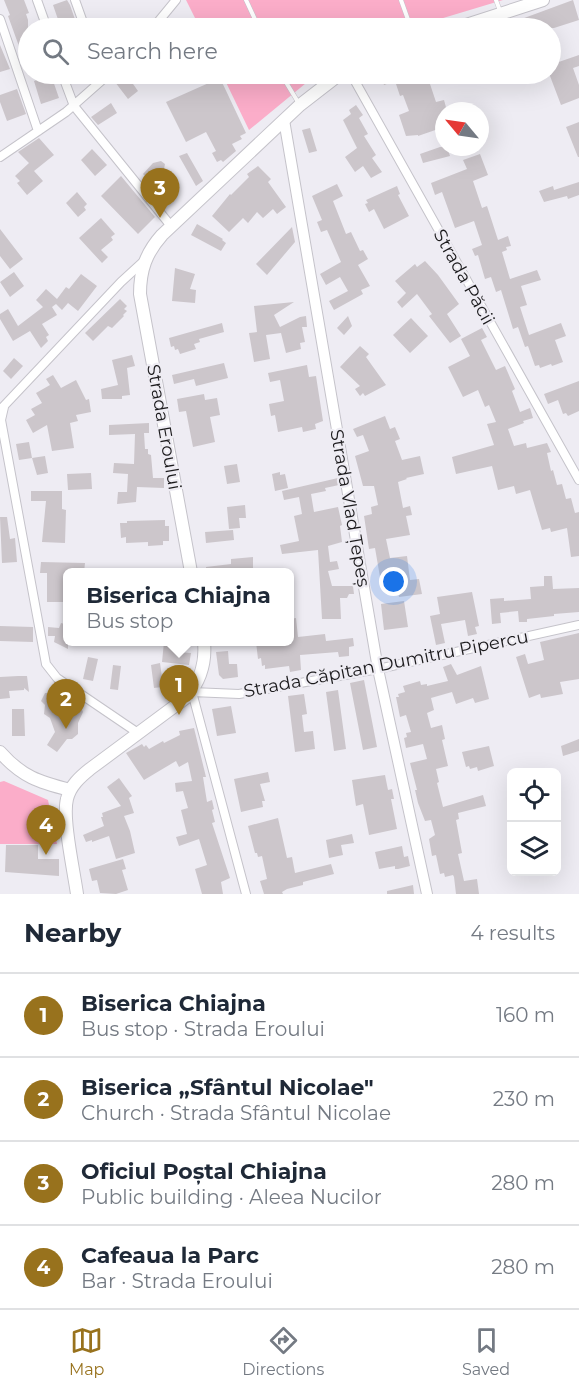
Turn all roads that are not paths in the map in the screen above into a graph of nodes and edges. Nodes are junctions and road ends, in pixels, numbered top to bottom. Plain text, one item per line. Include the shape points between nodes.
1 (37, 0) edge
2 (75, 0) edge
3 (176, 0) edge
4 (246, 0) edge
5 (401, 0) edge
6 (496, 0) edge
7 (543, 0) edge
8 (501, 14) junction
9 (43, 18) edge
10 (81, 18) edge
11 (161, 18) edge
12 (255, 18) edge
13 (407, 18) edge
14 (488, 18) edge
15 (0, 19) edge
16 (18, 72) edge
17 (22, 84) edge
18 (66, 84) edge
19 (96, 84) edge
20 (286, 84) edge
21 (327, 84) edge
22 (357, 84) edge
23 (300, 105) junction
24 (74, 106) junction
25 (284, 120) junction
26 (38, 131) junction
27 (0, 157) edge
28 (171, 226) junction
29 (144, 260) junction
30 (2, 409) edge
31 (579, 480) edge
32 (190, 568) edge
33 (579, 625) edge
34 (204, 646) edge
35 (378, 669) junction
36 (192, 692) junction
37 (138, 733) junction
38 (0, 753) edge
39 (70, 790) junction
40 (77, 894) edge
41 (246, 894) edge
42 (427, 894) edge

1 - 9 street
2 - 10 street
3 - 11 street
4 - 12 lane
5 - 13 lane
6 - 8 lane
7 - 8 main road
8 - 14 main road
15 - 16 street
17 - 26 street
18 - 24 street
19 - 24 street
20 - 23 lane
21 - 23 main road
22 - 31 street, Strada Păcii
23 - 25 main road
24 - 26 street
24 - 28 street
25 - 28 main road
25 - 35 street, Strada Vlad Țepeș
26 - 27 street
28 - 29 main road
29 - 30 street
29 - 32 main road, Strada Eroului via 140,281 142,305
30 - 37 street via 48,670
33 - 35 street, Strada Căpitan Dumitru Pipercu
34 - 36 main road via 204,665
35 - 36 street, Strada Căpitan Dumitru Pipercu via 239,694
35 - 42 street, Strada Vlad Țepeș
36 - 37 main road
36 - 41 street
37 - 39 main road via 80,777
38 - 39 main road via 31,778
39 - 40 main road via 66,816

